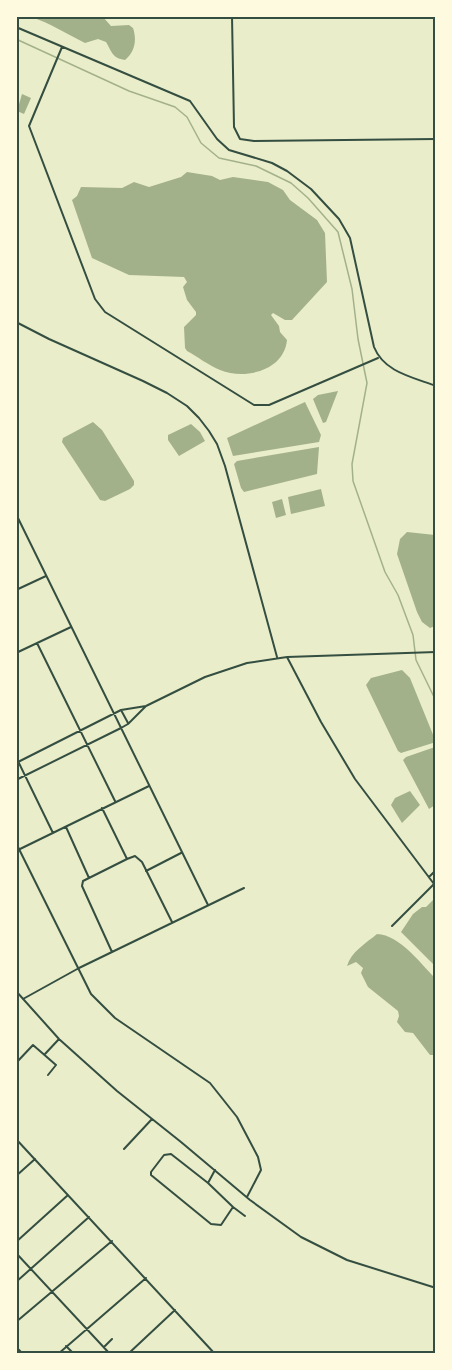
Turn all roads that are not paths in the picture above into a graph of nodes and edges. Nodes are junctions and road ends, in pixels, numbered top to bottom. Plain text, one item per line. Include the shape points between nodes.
1 (232, 16) edge
2 (16, 27) edge
3 (62, 47) junction
4 (435, 139) edge
5 (16, 322) edge
6 (378, 358) junction
7 (435, 386) edge
8 (16, 514) edge
9 (47, 576) junction
10 (16, 591) edge
11 (72, 627) junction
12 (37, 643) junction
13 (435, 652) edge
14 (16, 653) edge
15 (277, 657) junction
16 (287, 657) junction
17 (146, 706) junction
18 (121, 710) junction
19 (114, 713) junction
20 (128, 724) junction
21 (121, 728) junction
22 (80, 730) junction
23 (87, 745) junction
24 (16, 757) edge
25 (18, 762) edge
26 (25, 775) junction
27 (16, 780) edge
28 (149, 786) junction
29 (115, 801) junction
30 (102, 808) junction
31 (66, 827) junction
32 (53, 833) junction
33 (16, 843) edge
34 (20, 849) junction
35 (182, 853) junction
36 (127, 859) junction
37 (435, 870) edge
38 (146, 871) junction
39 (429, 877) junction
40 (89, 878) junction
41 (435, 884) edge
42 (244, 888) dead end
43 (208, 905) junction
44 (172, 922) junction
45 (392, 926) dead end
46 (112, 952) junction
47 (79, 968) junction
48 (16, 991) edge
49 (23, 999) junction
50 (59, 1039) junction
51 (45, 1054) junction
52 (16, 1063) edge
53 (48, 1075) dead end
54 (152, 1119) junction
55 (16, 1139) edge
56 (124, 1149) dead end
57 (35, 1159) junction
58 (215, 1170) junction
59 (16, 1176) edge
60 (208, 1183) junction
61 (68, 1195) junction
62 (247, 1197) junction
63 (233, 1207) junction
64 (245, 1216) dead end
65 (88, 1217) junction
66 (112, 1241) junction
67 (16, 1242) edge
68 (16, 1253) edge
69 (31, 1269) junction
70 (146, 1278) junction
71 (16, 1282) edge
72 (435, 1288) edge
73 (52, 1292) junction
74 (175, 1310) junction
75 (16, 1322) edge
76 (86, 1329) junction
77 (112, 1339) dead end
78 (16, 1347) edge
79 (66, 1347) junction
80 (104, 1347) junction
81 (23, 1353) edge
82 (58, 1353) edge
83 (74, 1353) edge
84 (110, 1353) edge
85 (128, 1353) edge
86 (215, 1353) edge

1 - 4 street via 234,127 240,139
2 - 3 street
3 - 6 street via 190,101 229,150 288,171 311,189 339,219 350,238
3 - 6 street via 29,129 95,299 105,312 254,405 269,405
5 - 15 street via 167,393 200,418 218,444
6 - 7 street via 391,368
8 - 9 street
9 - 10 street
9 - 11 street
11 - 12 street
11 - 19 street
12 - 14 street
12 - 22 street
13 - 16 street
15 - 16 street
15 - 17 street via 219,672
16 - 39 street via 355,779
17 - 18 street
17 - 20 street
18 - 19 street
18 - 20 street
19 - 21 street
19 - 22 street
20 - 21 street
21 - 23 street
21 - 28 street
22 - 23 street
22 - 25 street
23 - 26 street
23 - 29 street
24 - 25 street
25 - 26 street
26 - 27 street
26 - 32 street
28 - 29 street
28 - 35 street
29 - 30 street
30 - 31 street
30 - 36 street
31 - 32 street
31 - 40 street
32 - 34 street
33 - 34 street
34 - 47 street
35 - 38 street
35 - 43 street
36 - 38 street via 139,858
36 - 40 street
37 - 39 street
38 - 44 street
39 - 41 street
40 - 46 street via 82,885
41 - 45 street
42 - 43 street
43 - 44 street
44 - 46 street
46 - 47 street
47 - 49 street
47 - 62 street via 92,994 115,1018 180,1061 222,1095 258,1157 261,1170
48 - 49 street
49 - 50 street
50 - 51 street
50 - 54 street
51 - 52 street via 33,1046
51 - 53 street via 56,1065
54 - 56 street
54 - 58 street
55 - 57 street
57 - 59 street
57 - 61 street
58 - 60 street
58 - 62 street
60 - 63 street
60 - 63 street via 169,1154 151,1172 211,1224 220,1225
61 - 65 street
61 - 67 street
62 - 72 street via 301,1237 347,1260
63 - 64 street
65 - 66 street
65 - 69 street
66 - 70 street
66 - 73 street
68 - 69 street
69 - 71 street
69 - 73 street
70 - 74 street
70 - 76 street
73 - 75 street
73 - 76 street
74 - 85 street
74 - 86 street
76 - 79 street
76 - 80 street
77 - 80 street
78 - 81 street
79 - 82 street
79 - 83 street
80 - 84 street

